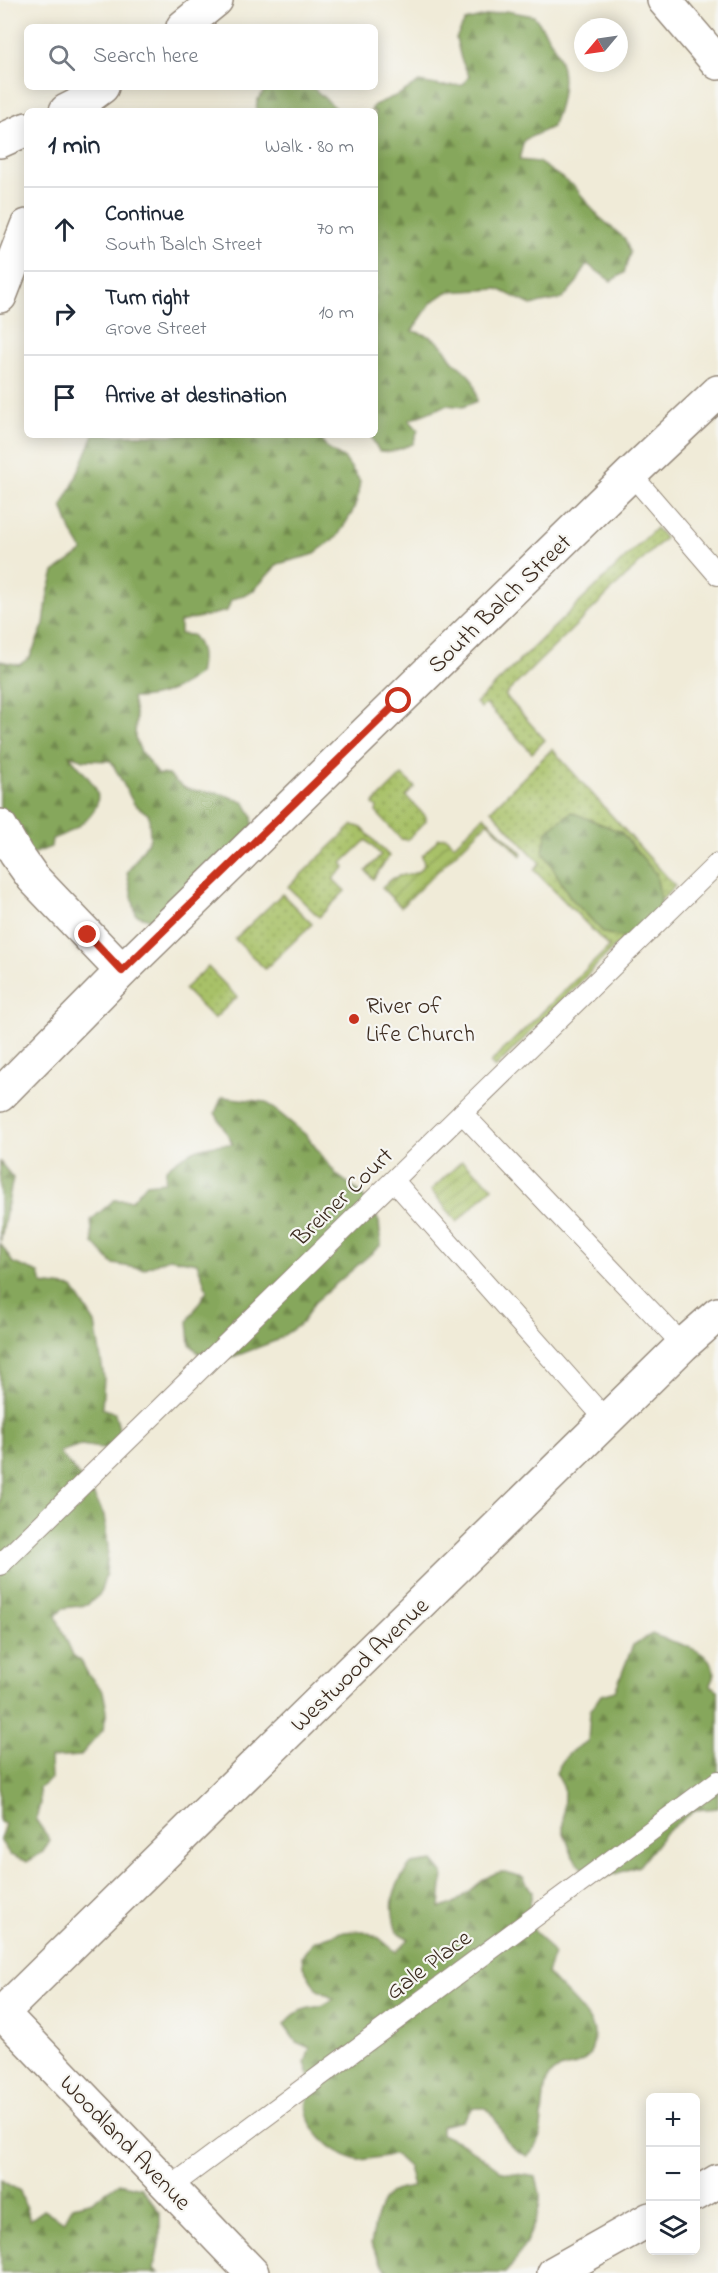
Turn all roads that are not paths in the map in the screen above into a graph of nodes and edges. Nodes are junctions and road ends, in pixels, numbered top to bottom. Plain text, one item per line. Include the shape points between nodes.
1 (216, 0) edge
2 (664, 0) edge
3 (187, 24) edge
4 (718, 63) edge
5 (98, 90) edge
6 (73, 108) edge
7 (24, 130) edge
8 (0, 141) edge
9 (24, 234) edge
10 (0, 296) edge
11 (718, 392) edge
12 (631, 474) junction
13 (718, 575) edge
14 (0, 826) edge
15 (718, 863) edge
16 (122, 971) junction
17 (0, 1095) edge
18 (462, 1113) junction
19 (394, 1181) junction
20 (718, 1314) edge
21 (683, 1345) junction
22 (607, 1421) junction
23 (0, 1565) edge
24 (718, 1781) edge
25 (0, 2013) edge
26 (718, 2181) edge
27 (169, 2188) junction
28 (700, 2192) edge
29 (646, 2222) edge
30 (252, 2273) edge
31 (554, 2273) edge

1 - 3 street
2 - 4 street
5 - 6 street
7 - 8 street
9 - 10 street
11 - 12 street, South Balch Street
12 - 13 lane
12 - 16 street, South Balch Street
14 - 16 street via 33,878
15 - 18 lane, Breiner Court
16 - 17 street, South Balch Street
18 - 19 lane, Breiner Court
18 - 21 lane
19 - 22 lane
19 - 23 lane, Breiner Court
20 - 21 street, Westwood Avenue
21 - 22 street, Westwood Avenue
22 - 25 street, Westwood Avenue
24 - 27 lane, Gale Place
25 - 27 street, Woodland Avenue
26 - 28 street
27 - 30 street, Woodland Avenue
29 - 31 street

